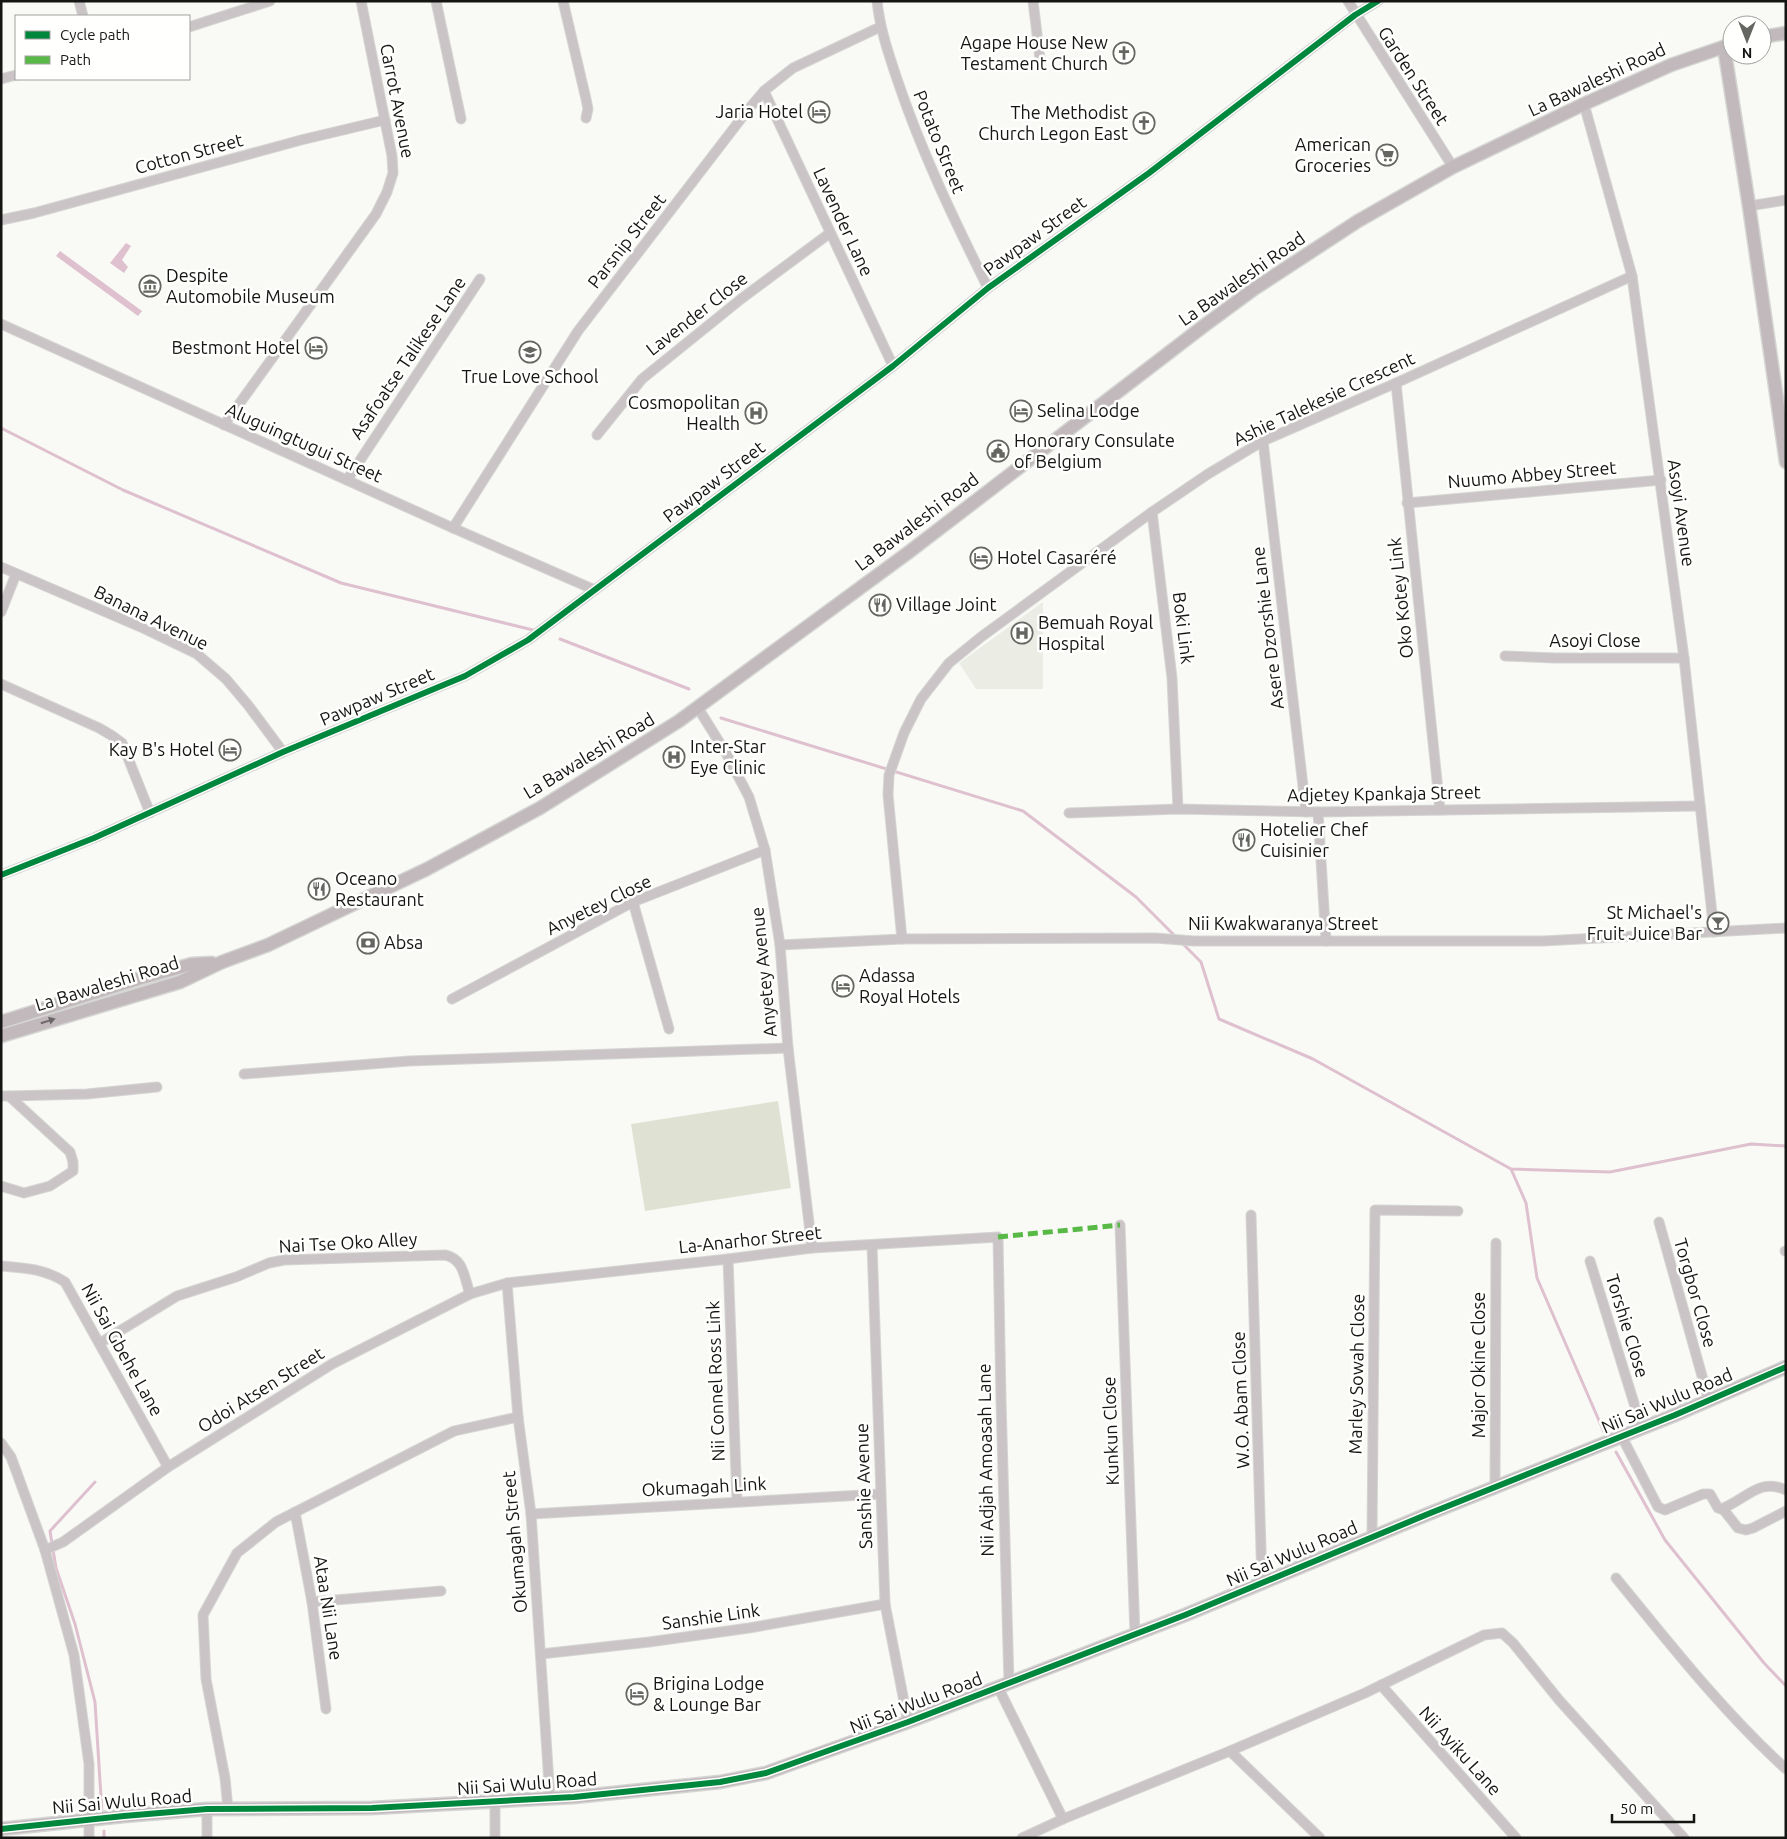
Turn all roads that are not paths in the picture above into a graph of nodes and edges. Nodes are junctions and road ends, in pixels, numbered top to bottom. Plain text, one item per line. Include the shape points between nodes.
1 (79, 1) edge
2 (270, 1) edge
3 (361, 1) edge
4 (436, 1) edge
5 (564, 1) edge
6 (877, 1) edge
7 (1033, 1) edge
8 (1348, 1) edge
9 (1378, 1) edge
10 (83, 15) edge
11 (1355, 15) junction
12 (190, 27) edge
13 (880, 27) junction
14 (1786, 33) edge
15 (1772, 35) edge
16 (1722, 47) edge
17 (1040, 59) dead end
18 (1731, 65) edge
19 (15, 75) edge
20 (1, 79) edge
21 (764, 91) junction
22 (1584, 104) junction
23 (586, 118) dead end
24 (461, 119) dead end
25 (385, 120) junction
26 (1452, 167) junction
27 (1786, 200) edge
28 (1749, 206) junction
29 (1, 220) edge
30 (830, 233) junction
31 (1632, 276) junction
32 (480, 280) dead end
33 (988, 288) junction
34 (1, 324) edge
35 (893, 366) junction
36 (1396, 383) junction
37 (224, 425) junction
38 (597, 435) dead end
39 (1263, 441) junction
40 (1786, 462) edge
41 (347, 480) junction
42 (1661, 480) junction
43 (1407, 502) junction
44 (1152, 512) junction
45 (453, 528) junction
46 (1, 567) edge
47 (16, 574) junction
48 (595, 590) junction
49 (1, 612) edge
50 (1505, 656) dead end
51 (1684, 658) junction
52 (1, 684) edge
53 (698, 708) junction
54 (283, 752) junction
55 (1700, 806) junction
56 (1178, 810) junction
57 (1440, 810) junction
58 (1306, 812) junction
59 (1318, 812) junction
60 (150, 813) junction
61 (1069, 813) dead end
62 (765, 850) junction
63 (1, 875) edge
64 (634, 902) junction
65 (1786, 928) edge
66 (1714, 932) junction
67 (902, 939) junction
68 (1326, 941) junction
69 (780, 945) junction
70 (222, 962) junction
71 (452, 999) dead end
72 (1, 1022) edge
73 (669, 1029) dead end
74 (1, 1036) edge
75 (788, 1048) junction
76 (244, 1074) dead end
77 (157, 1087) dead end
78 (5, 1096) edge
79 (1, 1186) edge
80 (1458, 1211) dead end
81 (1251, 1215) dead end
82 (1658, 1222) dead end
83 (1120, 1225) dead end
84 (998, 1236) joint
85 (1496, 1243) dead end
86 (872, 1245) junction
87 (812, 1248) junction
88 (728, 1259) junction
89 (1590, 1261) dead end
90 (1, 1266) edge
91 (507, 1283) junction
92 (470, 1294) junction
93 (100, 1342) junction
94 (1786, 1367) edge
95 (1709, 1401) junction
96 (518, 1417) junction
97 (1642, 1429) junction
98 (1622, 1437) junction
99 (1, 1443) edge
100 (168, 1467) junction
101 (1495, 1487) junction
102 (1786, 1490) edge
103 (880, 1494) junction
104 (737, 1501) junction
105 (1723, 1509) junction
106 (1786, 1511) edge
107 (295, 1512) junction
108 (531, 1514) junction
109 (1372, 1537) junction
110 (47, 1549) junction
111 (1616, 1578) dead end
112 (1262, 1583) junction
113 (441, 1591) dead end
114 (312, 1602) junction
115 (884, 1604) junction
116 (1135, 1634) junction
117 (541, 1654) junction
118 (1003, 1685) junction
119 (1381, 1685) junction
120 (326, 1709) dead end
121 (908, 1722) junction
122 (1230, 1751) junction
123 (1786, 1769) edge
124 (550, 1798) junction
125 (495, 1802) junction
126 (207, 1809) junction
127 (228, 1809) junction
128 (1063, 1819) junction
129 (89, 1820) junction
130 (1, 1828) edge
131 (1027, 1837) edge
132 (89, 1838) edge
133 (207, 1838) edge
134 (495, 1838) edge
135 (1320, 1838) edge
136 (1516, 1838) edge
137 (1684, 1838) edge

1 - 10 street
2 - 12 street
3 - 25 street, Carrot Avenue
4 - 24 street
5 - 23 street via 588,109
6 - 13 street, Potato Street
7 - 17 street
8 - 11 street, Garden Street
9 - 11 street, Pawpaw Street
11 - 26 street, Garden Street
11 - 33 street, Pawpaw Street via 1149,173
13 - 21 street, Parsnip Street via 793,68
13 - 33 street, Potato Street via 910,118 950,212
14 - 15 street
16 - 22 street, La Bawaleshi Road via 1674,63
18 - 28 street
19 - 20 street
21 - 30 street, Lavender Lane
21 - 45 street, Parsnip Street via 578,331
22 - 26 street, La Bawaleshi Road
22 - 31 street, Asoyi Avenue
25 - 29 street, Cotton Street
25 - 37 street, Carrot Avenue via 393,173 376,214
26 - 53 street, La Bawaleshi Road via 1358,221 1254,288
27 - 28 street
28 - 40 street
30 - 35 street, Lavender Lane
30 - 38 street, Lavender Close via 642,379
31 - 36 street, Ashie Talekesie Crescent
31 - 42 street, Asoyi Avenue
32 - 41 street, Asafoatse Talikese Lane
33 - 35 street, Pawpaw Street
34 - 37 street, Aluguingtugui Street
35 - 48 street, Pawpaw Street
36 - 39 street, Ashie Talekesie Crescent
36 - 43 street, Oko Kotey Link
37 - 41 street, Aluguingtugui Street
39 - 44 street, Ashie Talekesie Crescent
39 - 58 street, Asere Dzorshie Lane
41 - 45 street, Aluguingtugui Street
42 - 43 street, Nuumo Abbey Street
42 - 51 street, Asoyi Avenue
43 - 57 street, Oko Kotey Link
44 - 56 street, Boki Link via 1172,678
44 - 67 street, Ashie Talekesie Crescent via 949,663 921,699 888,775
45 - 48 street, Aluguingtugui Street
46 - 47 street, Banana Avenue
47 - 49 street
47 - 54 street, Banana Avenue via 197,654 226,679
48 - 54 street, Pawpaw Street via 528,640 465,676
50 - 51 street, Asoyi Close
51 - 55 street, Asoyi Avenue
52 - 60 street via 99,728 122,743
53 - 62 street, Anyetey Avenue via 749,797
53 - 70 street, La Bawaleshi Road via 540,808 427,869 268,945
54 - 60 street, Pawpaw Street
55 - 57 street, Adjetey Kpankaja Street
55 - 66 street, Asoyi Avenue
56 - 58 street, Adjetey Kpankaja Street
56 - 61 street, Adjetey Kpankaja Street
57 - 59 street, Adjetey Kpankaja Street
58 - 59 street, Adjetey Kpankaja Street
59 - 68 street
60 - 63 street, Pawpaw Street
62 - 64 street, Anyetey Close
62 - 69 street, Anyetey Avenue
64 - 71 street, Anyetey Close
64 - 73 street
65 - 66 street, Nii Kwakwaranya Street
66 - 68 street, Nii Kwakwaranya Street via 1543,941
67 - 68 street, Nii Kwakwaranya Street
67 - 69 street, Nii Kwakwaranya Street
69 - 75 street, Anyetey Avenue
70 - 72 street, La Bawaleshi Road via 192,964
74 -> 70 street, La Bawaleshi Road via 180,982
75 - 76 street via 393,1062
75 - 87 street, Anyetey Avenue
77 - 78 street via 87,1094
78 - 79 street via 70,1152 73,1171 50,1186 24,1193
80 - 109 street, Marley Sowah Close via 1375,1210
81 - 112 street, W.O. Abam Close
82 - 95 street, Torgbor Close
83 - 116 street, Kunkun Close
84 - 86 street, La-Anarhor Street
84 - 118 street, Nii Adjah Amoasah Lane
85 - 101 street, Major Okine Close
86 - 87 street, La-Anarhor Street
86 - 103 street, Sanshie Avenue
87 - 88 street, La-Anarhor Street
88 - 91 street, La-Anarhor Street
88 - 104 street, Nii Connel Ross Link
89 - 97 street, Torshie Close
90 - 93 street, Nii Sai Gbehe Lane via 37,1269 65,1282
91 - 92 street, Odoi Atsen Street
91 - 96 street, Okumagah Street
92 - 93 street, Nai Tse Oko Alley via 459,1261 445,1255 284,1260 177,1296
92 - 100 street, Odoi Atsen Street via 332,1364
93 - 100 street, Nii Sai Gbehe Lane
94 - 95 street, Nii Sai Wulu Road
95 - 97 street, Nii Sai Wulu Road
96 - 107 street via 454,1431
96 - 108 street, Okumagah Street
97 - 98 street, Nii Sai Wulu Road
98 - 101 street, Nii Sai Wulu Road
98 - 105 street via 1661,1510 1703,1494 1710,1494 1718,1508
99 - 110 street via 11,1458
100 - 110 street, Odoi Atsen Street via 63,1542
101 - 109 street, Nii Sai Wulu Road
102 - 105 street via 1776,1485 1764,1485
103 - 104 street, Okumagah Link
103 - 115 street, Sanshie Avenue
104 - 108 street, Okumagah Link
105 - 106 street via 1738,1528 1746,1530
107 - 114 street, Ataa Nii Lane
107 - 127 street via 276,1522 237,1552 203,1615 206,1679
108 - 117 street, Okumagah Street
109 - 112 street, Nii Sai Wulu Road
110 - 129 street via 74,1655 89,1764
111 - 123 street via 1735,1718
112 - 116 street, Nii Sai Wulu Road
113 - 114 street
114 - 120 street, Ataa Nii Lane
115 - 117 street, Sanshie Link via 749,1628
115 - 121 street, Sanshie Avenue
116 - 118 street, Nii Sai Wulu Road
117 - 124 street, Okumagah Street
118 - 121 street, Nii Sai Wulu Road
118 - 128 street
119 - 122 street
119 - 136 street, Nii Ayiku Lane
119 - 137 street via 1484,1635 1502,1633
121 - 124 street, Nii Sai Wulu Road via 766,1773 720,1782
122 - 128 street
122 - 135 street
124 - 125 street, Nii Sai Wulu Road
125 - 127 street, Nii Sai Wulu Road via 372,1808
125 - 134 street
126 - 127 street, Nii Sai Wulu Road
126 - 129 street, Nii Sai Wulu Road
126 - 133 street
128 - 131 street
129 - 130 street, Nii Sai Wulu Road
129 - 132 street

